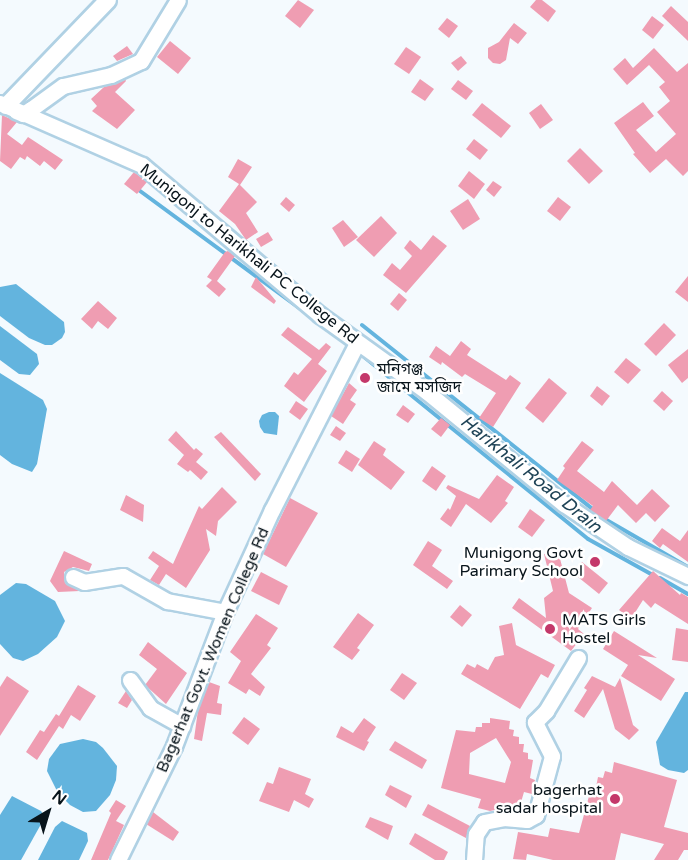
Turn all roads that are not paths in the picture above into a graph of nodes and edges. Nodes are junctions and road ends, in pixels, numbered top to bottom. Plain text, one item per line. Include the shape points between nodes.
1 (108, 0) edge
2 (178, 0) edge
3 (7, 107) edge
4 (357, 344) junction
5 (688, 576) edge
6 (73, 577) dead end
7 (225, 612) junction
8 (578, 658) dead end
9 (130, 680) dead end
10 (182, 726) junction
11 (118, 860) edge
12 (474, 860) edge

1 - 3 main road
2 - 3 street via 141,61 111,75 63,86 22,114
3 - 4 street, Munigonj to Harikhali PC College Rd via 142,165
4 - 5 street, Munigonj to Harikhali PC College Rd via 427,392 564,504 628,547
4 - 7 street, Bagerhat Govt. Women College Rd
6 - 7 street via 84,582 123,576 167,601
7 - 10 street, Bagerhat Govt. Women College Rd
8 - 12 street via 535,723 552,756 536,815 527,820 504,818 483,822 475,841
9 - 10 street via 150,708
10 - 11 street, Bagerhat Govt. Women College Rd

